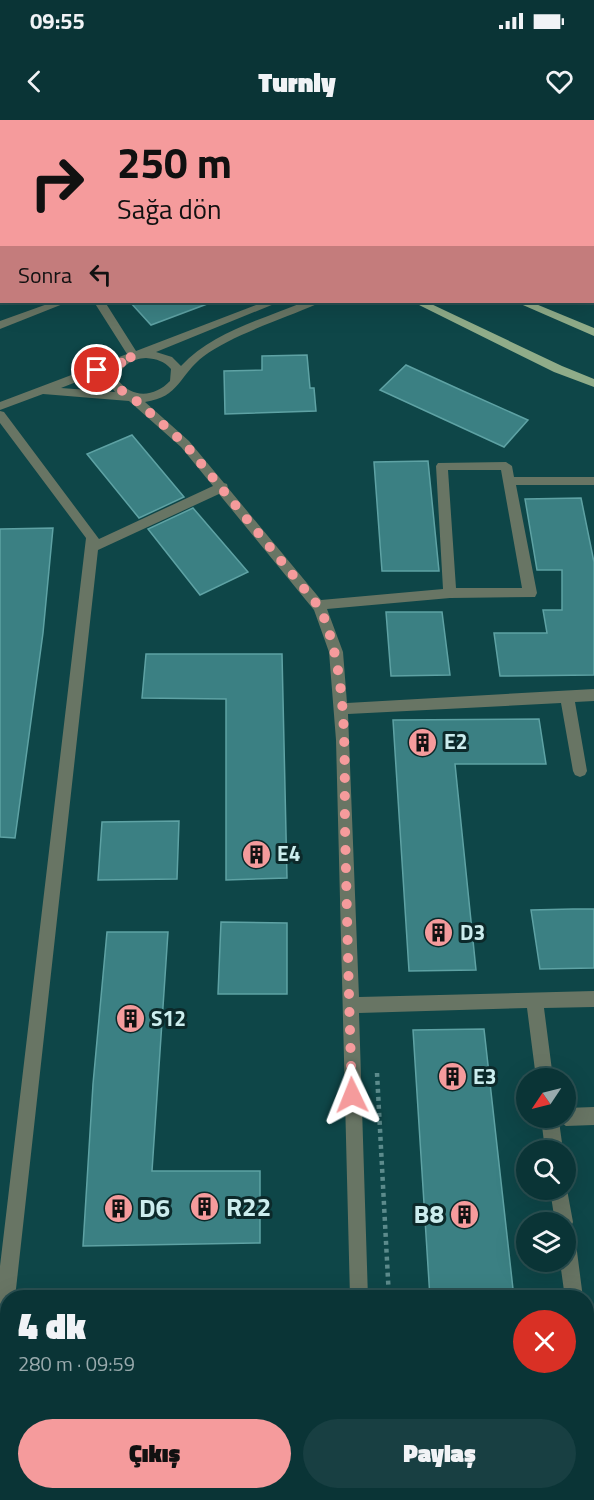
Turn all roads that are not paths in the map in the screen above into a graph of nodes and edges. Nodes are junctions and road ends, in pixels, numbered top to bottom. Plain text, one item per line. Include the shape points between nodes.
1 (59, 303) edge
2 (101, 303) edge
3 (270, 303) edge
4 (311, 303) edge
5 (421, 303) edge
6 (524, 303) edge
7 (0, 325) edge
8 (594, 332) edge
9 (134, 356) junction
10 (178, 375) junction
11 (594, 383) edge
12 (40, 390) junction
13 (132, 397) junction
14 (0, 406) edge
15 (0, 415) edge
16 (509, 481) junction
17 (594, 481) edge
18 (223, 487) junction
19 (92, 548) junction
20 (450, 593) junction
21 (318, 605) junction
22 (594, 695) edge
23 (567, 696) junction
24 (341, 709) junction
25 (580, 771) dead end
26 (534, 999) junction
27 (594, 999) edge
28 (349, 1005) junction
29 (544, 1068) edge
30 (594, 1116) edge
31 (576, 1117) edge
32 (571, 1272) edge
33 (7, 1290) edge
34 (359, 1290) edge
35 (573, 1290) edge

1 - 7 street
2 - 9 street
3 - 9 street
4 - 10 street via 220,341 199,354
5 - 11 main road
6 - 8 main road
9 - 10 street via 165,357
9 - 12 street
9 - 13 street via 117,365 112,380
10 - 13 street via 177,382 163,393
12 - 13 street
12 - 14 street
13 - 18 street via 185,444
15 - 19 street via 93,537
16 - 17 street
16 - 20 street via 530,592
16 - 20 street via 506,466 442,465
18 - 19 street
18 - 21 street
19 - 33 street
20 - 21 street
21 - 24 street via 336,651
22 - 23 street
23 - 24 street
23 - 25 street
24 - 28 street
26 - 27 street
26 - 28 street
26 - 29 street
28 - 34 street
30 - 31 street
32 - 35 street

